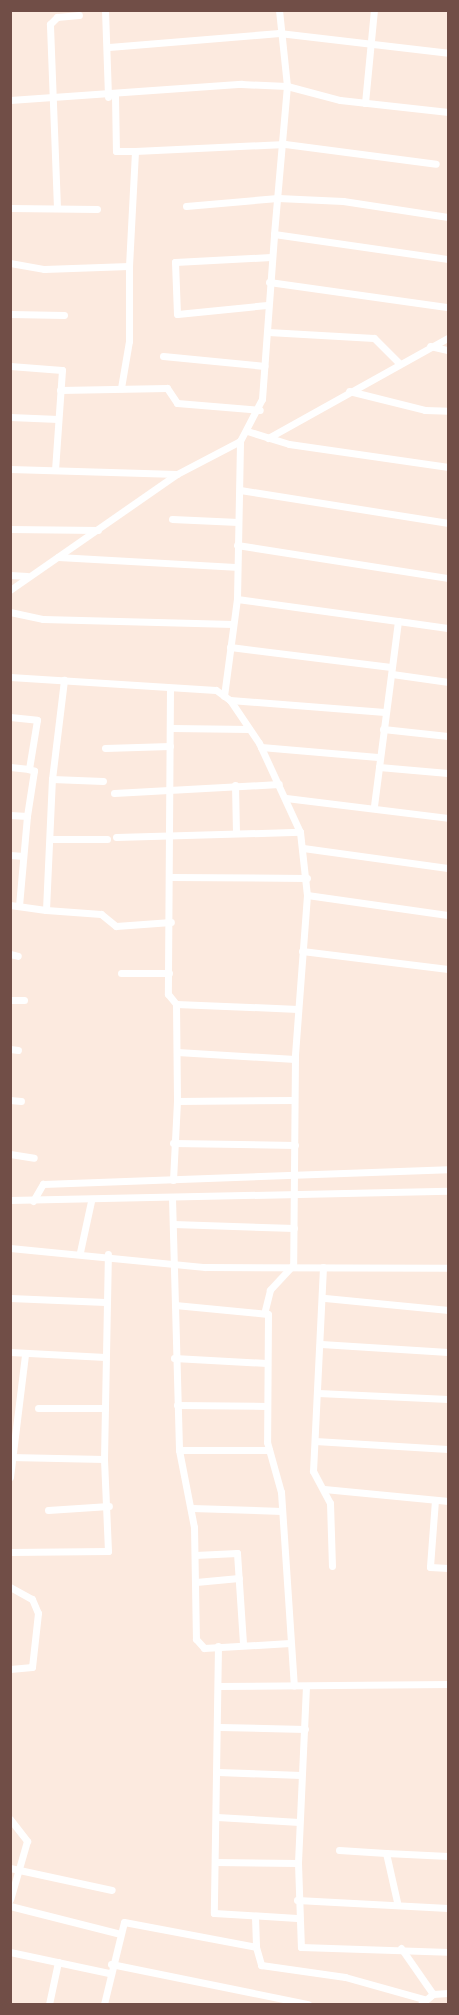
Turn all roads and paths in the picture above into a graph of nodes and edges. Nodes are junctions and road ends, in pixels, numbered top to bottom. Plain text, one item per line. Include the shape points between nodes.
1 (105, 10) edge
2 (279, 10) edge
3 (374, 10) edge
4 (79, 15) dead end
5 (279, 33) junction
6 (370, 46) junction
7 (109, 47) junction
8 (448, 53) edge
9 (287, 86) junction
10 (112, 96) junction
11 (53, 98) junction
12 (10, 100) edge
13 (365, 103) junction
14 (448, 112) edge
15 (285, 144) junction
16 (135, 151) junction
17 (436, 164) dead end
18 (279, 198) junction
19 (186, 206) dead end
20 (10, 207) edge
21 (57, 208) junction
22 (97, 209) dead end
23 (448, 217) edge
24 (274, 234) junction
25 (271, 257) junction
26 (448, 259) edge
27 (10, 263) edge
28 (129, 266) junction
29 (269, 282) junction
30 (267, 305) junction
31 (448, 306) edge
32 (10, 314) edge
33 (64, 315) dead end
34 (268, 332) junction
35 (448, 338) edge
36 (430, 346) junction
37 (448, 350) edge
38 (163, 357) dead end
39 (399, 363) junction
40 (10, 366) edge
41 (265, 366) junction
42 (121, 388) junction
43 (60, 390) junction
44 (348, 392) junction
45 (260, 410) junction
46 (448, 411) edge
47 (10, 417) edge
48 (58, 419) junction
49 (247, 431) junction
50 (268, 438) junction
51 (240, 441) junction
52 (448, 467) edge
53 (10, 468) edge
54 (55, 469) junction
55 (177, 474) junction
56 (240, 490) junction
57 (172, 519) dead end
58 (238, 522) junction
59 (448, 523) edge
60 (10, 529) edge
61 (98, 530) junction
62 (237, 545) junction
63 (58, 557) junction
64 (235, 567) junction
65 (10, 575) edge
66 (27, 576) junction
67 (448, 578) edge
68 (10, 590) edge
69 (237, 599) junction
70 (10, 612) edge
71 (398, 621) junction
72 (233, 624) junction
73 (448, 628) edge
74 (230, 647) junction
75 (392, 670) junction
76 (10, 677) edge
77 (64, 680) junction
78 (448, 682) edge
79 (170, 688) junction
80 (227, 698) junction
81 (385, 712) junction
82 (10, 717) edge
83 (172, 728) junction
84 (249, 729) junction
85 (383, 729) junction
86 (448, 736) edge
87 (170, 746) junction
88 (261, 747) junction
89 (105, 748) dead end
90 (378, 757) junction
91 (10, 767) edge
92 (379, 767) junction
93 (29, 769) junction
94 (448, 773) edge
95 (52, 778) junction
96 (103, 781) dead end
97 (279, 784) junction
98 (235, 785) junction
99 (172, 790) junction
100 (114, 793) dead end
101 (286, 798) junction
102 (374, 807) junction
103 (10, 815) edge
104 (27, 816) junction
105 (448, 818) edge
106 (300, 832) junction
107 (172, 833) junction
108 (236, 833) junction
109 (116, 837) dead end
110 (52, 839) junction
111 (107, 839) dead end
112 (303, 848) junction
113 (10, 855) edge
114 (22, 856) junction
115 (448, 868) edge
116 (170, 877) junction
117 (307, 878) junction
118 (307, 895) junction
119 (10, 905) edge
120 (20, 906) junction
121 (46, 910) junction
122 (448, 915) edge
123 (171, 922) junction
124 (302, 951) junction
125 (448, 969) edge
126 (121, 973) dead end
127 (169, 973) junction
128 (10, 1000) edge
129 (24, 1000) dead end
130 (176, 1004) junction
131 (298, 1009) junction
132 (177, 1053) junction
133 (295, 1059) junction
134 (10, 1100) edge
135 (294, 1100) junction
136 (21, 1101) dead end
137 (177, 1101) junction
138 (174, 1143) junction
139 (295, 1145) junction
140 (10, 1154) edge
141 (34, 1158) dead end
142 (448, 1169) edge
143 (296, 1176) junction
144 (173, 1180) junction
145 (448, 1191) edge
146 (296, 1195) junction
147 (172, 1198) junction
148 (10, 1200) edge
149 (33, 1201) junction
150 (91, 1201) junction
151 (173, 1224) junction
152 (294, 1228) junction
153 (10, 1248) edge
154 (80, 1252) junction
155 (108, 1254) junction
156 (173, 1265) junction
157 (293, 1266) junction
158 (324, 1267) junction
159 (448, 1268) edge
160 (10, 1298) edge
161 (325, 1298) junction
162 (105, 1302) junction
163 (175, 1305) junction
164 (265, 1310) junction
165 (448, 1310) edge
166 (321, 1344) junction
167 (10, 1352) edge
168 (448, 1352) edge
169 (25, 1354) junction
170 (105, 1357) junction
171 (174, 1358) junction
172 (267, 1363) junction
173 (318, 1394) junction
174 (448, 1399) edge
175 (177, 1405) junction
176 (267, 1406) junction
177 (38, 1408) dead end
178 (105, 1408) junction
179 (13, 1409) edge
180 (315, 1441) junction
181 (448, 1449) edge
182 (179, 1450) junction
183 (269, 1450) junction
184 (12, 1457) edge
185 (104, 1459) junction
186 (10, 1477) edge
187 (324, 1489) junction
188 (435, 1500) junction
189 (448, 1501) edge
190 (109, 1506) junction
191 (192, 1508) junction
192 (48, 1510) dead end
193 (282, 1511) junction
194 (10, 1552) edge
195 (195, 1555) junction
196 (332, 1566) dead end
197 (448, 1568) edge
198 (239, 1578) junction
199 (196, 1582) junction
200 (10, 1587) edge
201 (243, 1643) junction
202 (290, 1643) junction
203 (218, 1647) junction
204 (10, 1669) edge
205 (448, 1684) edge
206 (219, 1686) junction
207 (294, 1686) junction
208 (306, 1686) junction
209 (220, 1727) junction
210 (305, 1729) junction
211 (218, 1772) junction
212 (301, 1775) junction
213 (217, 1816) junction
214 (10, 1819) edge
215 (299, 1822) junction
216 (339, 1850) dead end
217 (386, 1853) junction
218 (448, 1856) edge
219 (215, 1862) junction
220 (298, 1863) junction
221 (14, 1868) edge
222 (112, 1890) dead end
223 (10, 1900) edge
224 (297, 1900) junction
225 (397, 1902) junction
226 (10, 1906) edge
227 (448, 1908) edge
228 (255, 1917) junction
229 (297, 1918) junction
230 (117, 1934) junction
231 (256, 1947) junction
232 (401, 1947) junction
233 (10, 1952) edge
234 (448, 1952) edge
235 (58, 1962) junction
236 (111, 1964) junction
237 (109, 1973) junction
238 (448, 1993) edge
239 (433, 1994) junction
240 (284, 2002) edge
241 (422, 2002) edge
242 (49, 2004) edge
243 (104, 2004) edge
244 (308, 2004) edge

1 - 7 street
2 - 5 street
3 - 6 street
4 - 11 street via 57,17 50,24
5 - 6 street
5 - 7 street
5 - 9 street
6 - 8 street
6 - 13 street
7 - 10 street
9 - 10 street via 241,84
9 - 13 street
9 - 15 street
10 - 11 street
10 - 16 street via 116,151
11 - 12 street
11 - 21 street
13 - 14 street
15 - 16 street
15 - 17 street
15 - 18 street
16 - 28 street
18 - 19 street
18 - 23 street via 343,201
18 - 24 street
20 - 21 street
21 - 22 street
24 - 25 street
24 - 26 street
25 - 29 street
25 - 30 street via 175,262 177,314
27 - 28 street via 44,269
28 - 42 street via 129,341
29 - 30 street
29 - 31 street
30 - 34 street
32 - 33 street
34 - 39 street via 374,338
34 - 41 street
35 - 36 street
36 - 37 street
36 - 39 street
38 - 41 street
39 - 44 street
40 - 43 street via 62,370
41 - 45 street
42 - 43 street
42 - 45 street via 167,388 177,404
43 - 48 street
44 - 46 street
44 - 50 street
45 - 49 street
47 - 48 street
48 - 54 street
49 - 50 street
49 - 51 street
50 - 52 street
51 - 55 street
51 - 56 street
53 - 54 street
54 - 55 street
55 - 61 street
56 - 58 street
56 - 59 street
57 - 58 street
58 - 62 street
60 - 61 street
61 - 63 street
62 - 64 street
62 - 67 street
63 - 64 street
63 - 66 street
64 - 69 street
65 - 66 street
66 - 68 street
69 - 71 street
69 - 72 street
70 - 72 street via 43,619
71 - 73 street
71 - 75 street
72 - 74 street
74 - 75 street
74 - 80 street
75 - 78 street
75 - 81 street
76 - 77 street
77 - 79 street
77 - 95 street
79 - 80 street
79 - 83 street
80 - 81 street
80 - 84 street
81 - 85 street
82 - 93 street via 37,720
83 - 84 street
83 - 87 street
84 - 88 street
85 - 86 street
85 - 90 street
87 - 89 street
87 - 99 street
88 - 90 street
88 - 97 street
90 - 92 street
91 - 93 street
92 - 94 street
92 - 102 street
93 - 104 street via 34,771
95 - 96 street
95 - 110 street
97 - 98 street
97 - 101 street
98 - 99 street
98 - 108 street
99 - 100 street
99 - 107 street
101 - 102 street
101 - 106 street
102 - 105 street
103 - 104 street
104 - 114 street
106 - 108 street
106 - 112 street
107 - 108 street
107 - 109 street
107 - 116 street
110 - 111 street
110 - 121 street
112 - 115 street
112 - 117 street
113 - 114 street
114 - 120 street
116 - 117 street
116 - 123 street
117 - 118 street
118 - 122 street
118 - 124 street
119 - 120 street
120 - 121 street
121 - 123 street via 101,914 116,926
123 - 127 street
124 - 125 street
124 - 131 street
126 - 127 street
127 - 130 street via 168,994
128 - 129 street
130 - 131 street
130 - 132 street
131 - 133 street
132 - 133 street
132 - 137 street
133 - 135 street
134 - 136 street
135 - 137 street
135 - 139 street
137 - 138 street
138 - 139 street
138 - 144 street
139 - 143 street
140 - 141 street
142 - 143 street
143 - 144 street
143 - 146 street
144 - 149 street via 43,1184
145 - 146 street
146 - 147 street
146 - 152 street
147 - 150 street
147 - 151 street
148 - 149 street
149 - 150 street
150 - 154 street
151 - 152 street
151 - 156 street
152 - 157 street
153 - 154 street
154 - 155 street
155 - 156 street
155 - 162 street
156 - 157 street
156 - 163 street
157 - 158 street
157 - 164 street via 270,1290
158 - 159 street
158 - 161 street
160 - 162 street
161 - 165 street
161 - 166 street
162 - 170 street
163 - 164 street
163 - 171 street
164 - 172 street
166 - 168 street
166 - 173 street
167 - 169 street
169 - 170 street
169 - 179 street
170 - 178 street
171 - 172 street
171 - 175 street
172 - 176 street
173 - 174 street
173 - 180 street
175 - 176 street
175 - 182 street
176 - 183 street
177 - 178 street
178 - 185 street
179 - 184 street
180 - 181 street
180 - 187 street via 314,1479
182 - 183 street
182 - 191 street
183 - 193 street via 278,1472
184 - 185 street
184 - 186 street
185 - 190 street
187 - 188 street
187 - 196 street
188 - 189 street
188 - 197 street via 430,1567
190 - 192 street
190 - 194 street via 106,1554
191 - 193 street
191 - 195 street
193 - 202 street
195 - 198 street via 234,1551
195 - 199 street
198 - 199 street
198 - 201 street
199 - 203 street via 198,1644
200 - 204 street via 32,1599 38,1613 32,1667
201 - 202 street
201 - 203 street
202 - 207 street
203 - 206 street
205 - 208 street
206 - 207 street
206 - 209 street
207 - 208 street
208 - 210 street
209 - 210 street
209 - 211 street
210 - 212 street
211 - 212 street
211 - 213 street
212 - 215 street
213 - 215 street
213 - 219 street
214 - 221 street via 27,1841
215 - 220 street
216 - 217 street
217 - 218 street
217 - 225 street
219 - 220 street
219 - 228 street via 214,1913
220 - 224 street
221 - 222 street
221 - 223 street
224 - 225 street
224 - 229 street
225 - 227 street
226 - 230 street
228 - 229 street
228 - 231 street
229 - 232 street via 297,1939 307,1950
230 - 231 street via 129,1922
230 - 236 street
231 - 241 street via 261,1965 345,1977
232 - 234 street
232 - 239 street
233 - 235 street
235 - 237 street
235 - 242 street
236 - 237 street
236 - 240 street
237 - 243 street
238 - 239 street
239 - 241 street
240 - 244 street

